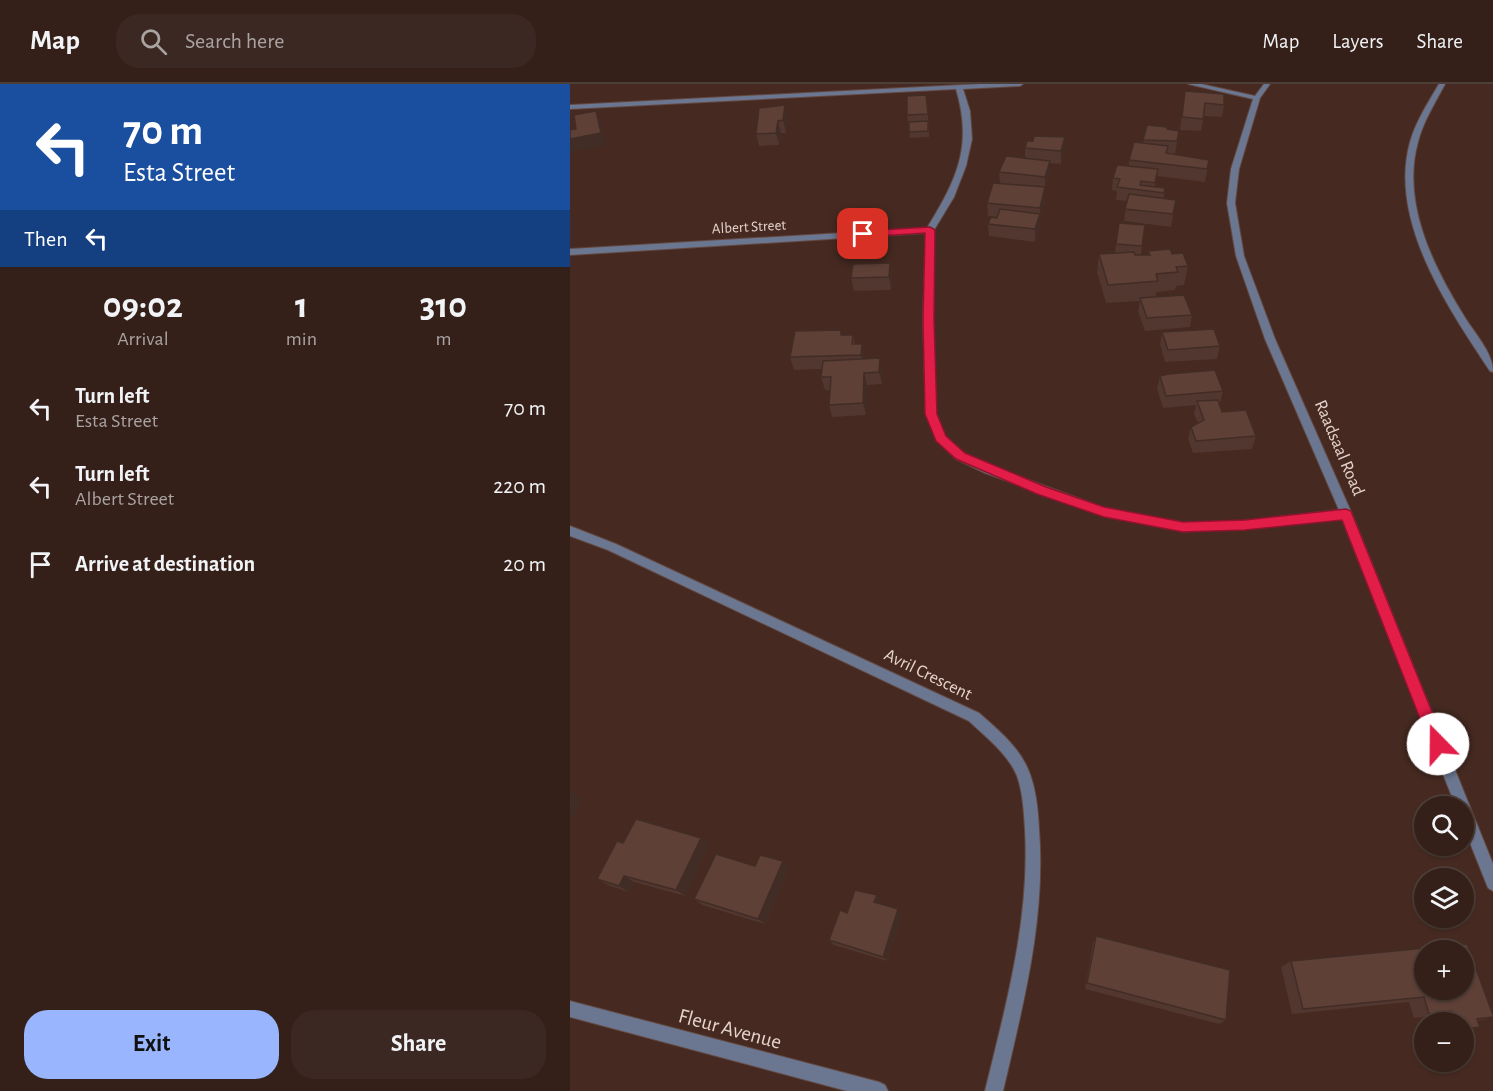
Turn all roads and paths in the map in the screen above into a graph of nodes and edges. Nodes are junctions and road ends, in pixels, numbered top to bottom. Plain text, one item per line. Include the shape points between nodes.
1 (1020, 84) edge
2 (1191, 84) edge
3 (1267, 84) edge
4 (1442, 84) edge
5 (959, 88) junction
6 (1257, 98) junction
7 (570, 107) edge
8 (930, 230) junction
9 (570, 252) edge
10 (1493, 369) edge
11 (1346, 514) junction
12 (570, 531) edge
13 (1458, 796) edge
14 (1474, 836) edge
15 (1493, 883) edge
16 (570, 1009) edge
17 (879, 1091) edge
18 (994, 1091) edge

1 - 5 street
2 - 6 street
3 - 6 street, Raadsaal Road
4 - 10 street via 1412,150 1412,193 1420,243 1446,297
5 - 7 street
5 - 8 street via 968,140 963,166
6 - 11 street, Raadsaal Road via 1235,169 1232,192 1240,256 1270,339
8 - 9 street, Albert Street
8 - 11 street via 931,414 940,438 960,456 1104,512 1183,527
11 - 13 street, Raadsaal Road
12 - 18 street, Avril Crescent via 612,547 974,717 1010,751 1023,772 1030,807 1034,889 1024,961
14 - 15 street, Raadsaal Road
16 - 17 street, Fleur Avenue

